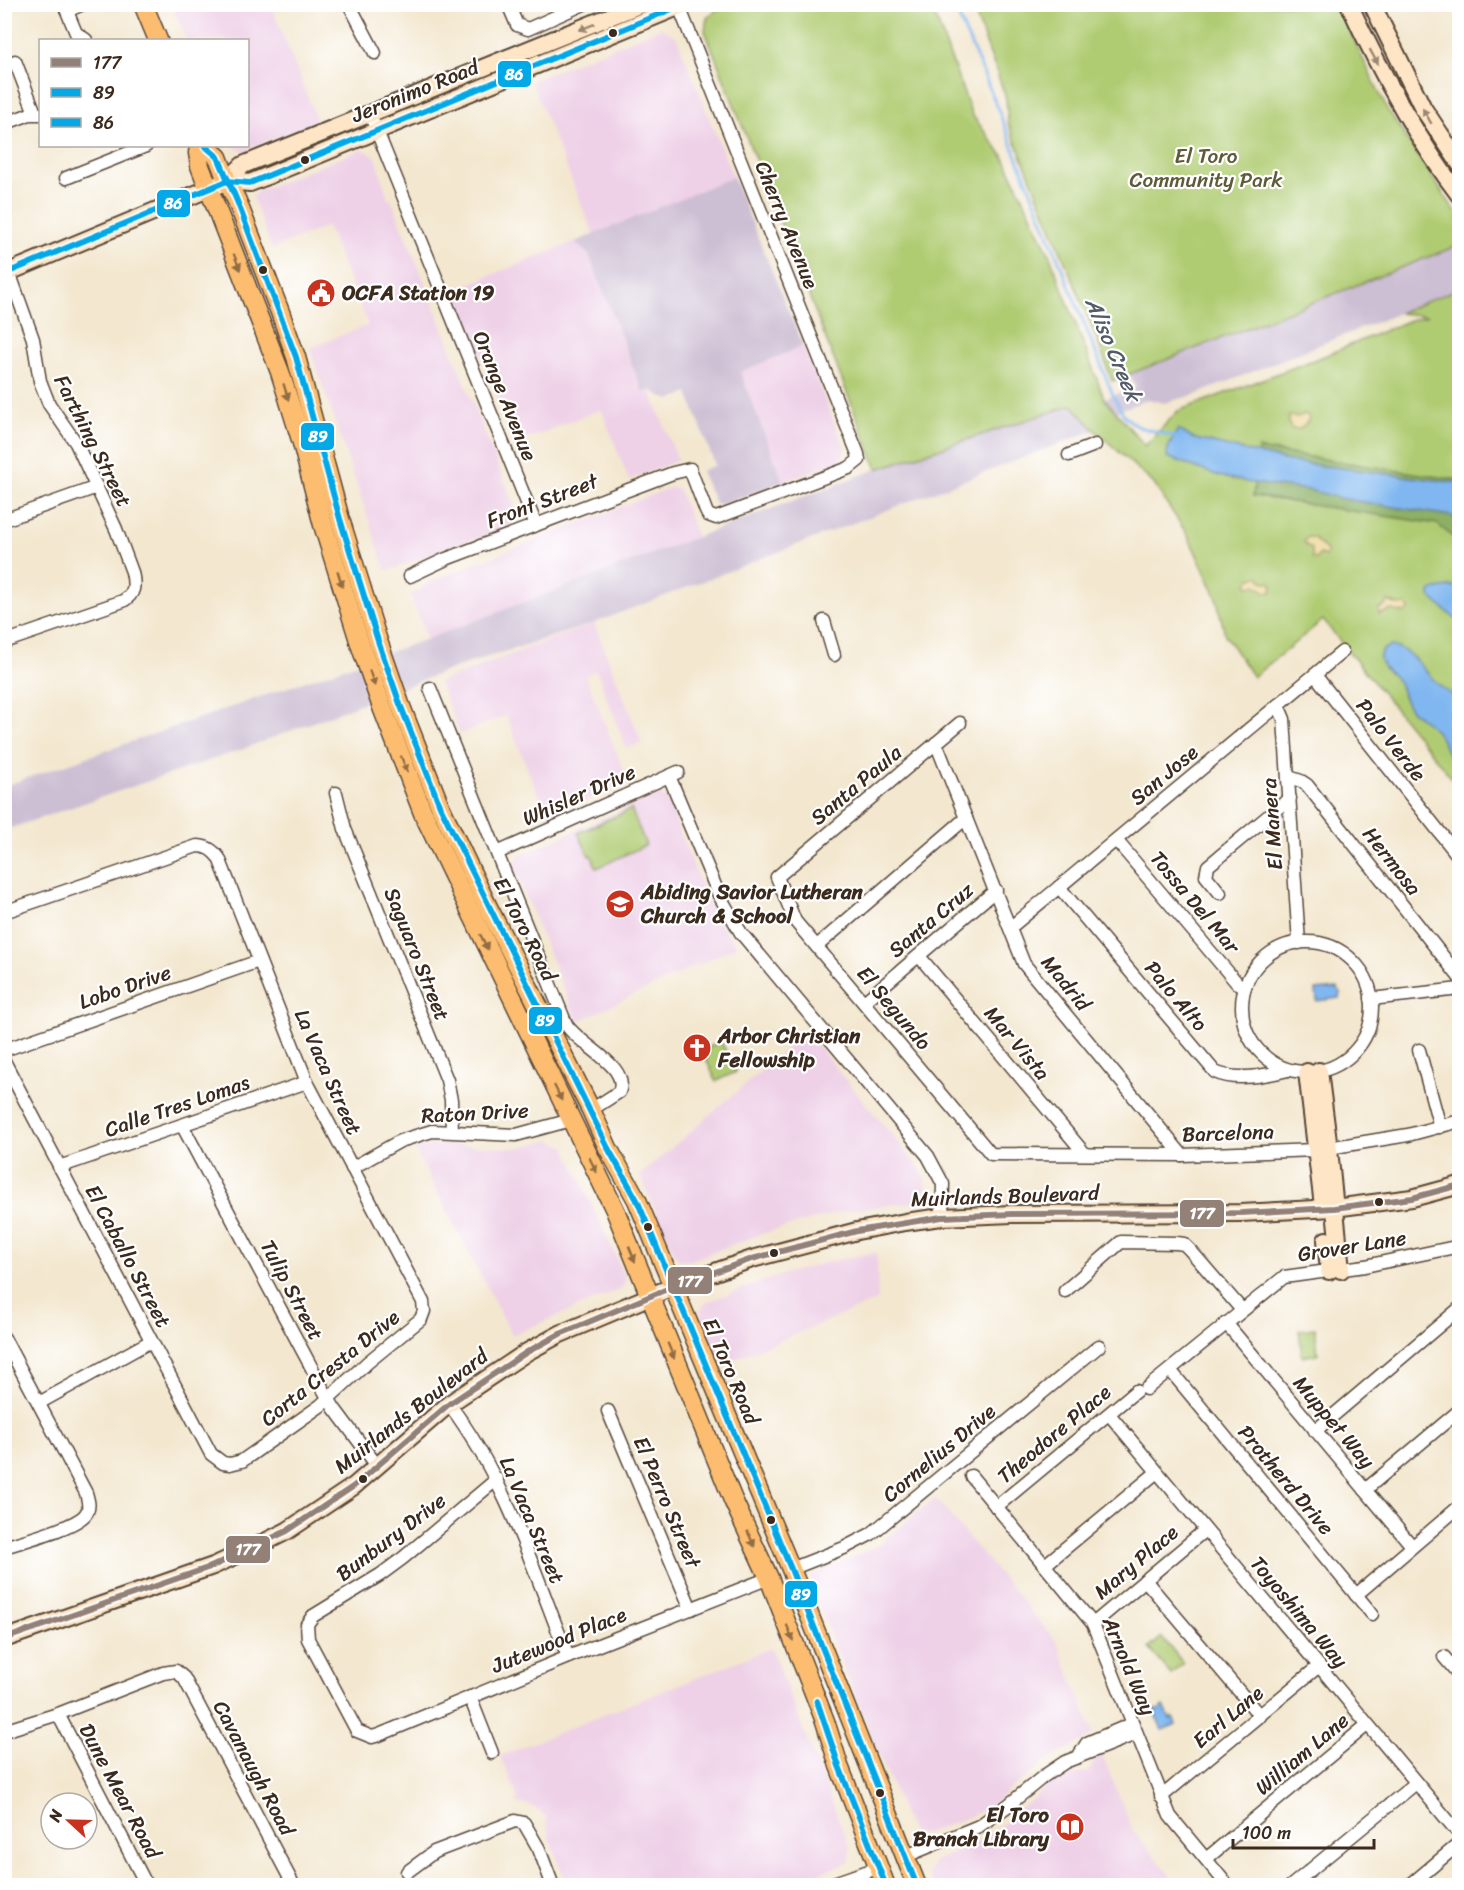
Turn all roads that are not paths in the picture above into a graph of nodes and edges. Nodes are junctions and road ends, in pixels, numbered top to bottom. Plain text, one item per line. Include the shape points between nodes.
1 (83, 4) edge
2 (143, 4) edge
3 (349, 4) edge
4 (508, 4) edge
5 (584, 4) edge
6 (641, 4) edge
7 (1349, 4) edge
8 (1372, 4) edge
9 (681, 5) edge
10 (66, 8) edge
11 (85, 39) edge
12 (158, 39) edge
13 (375, 53) dead end
14 (15, 61) dead end
15 (38, 114) edge
16 (370, 114) junction
17 (4, 124) edge
18 (377, 130) junction
19 (140, 147) edge
20 (199, 147) edge
21 (206, 147) edge
22 (122, 150) edge
23 (1460, 164) edge
24 (66, 178) dead end
25 (227, 181) junction
26 (208, 189) junction
27 (1460, 196) edge
28 (7, 273) edge
29 (1095, 445) dead end
30 (1069, 454) dead end
31 (690, 469) joint
32 (97, 487) junction
33 (4, 520) edge
34 (536, 525) junction
35 (410, 576) dead end
36 (824, 621) dead end
37 (4, 642) edge
38 (369, 644) junction
39 (1342, 652) dead end
40 (834, 655) dead end
41 (1315, 675) junction
42 (430, 688) dead end
43 (1278, 705) junction
44 (391, 707) junction
45 (960, 723) dead end
46 (936, 743) junction
47 (1289, 777) junction
48 (336, 793) dead end
49 (1290, 798) junction
50 (966, 818) junction
51 (1116, 840) junction
52 (497, 854) junction
53 (1460, 858) edge
54 (777, 877) joint
55 (1059, 887) junction
56 (996, 890) junction
57 (1220, 893) dead end
58 (4, 912) edge
59 (1011, 927) junction
60 (1299, 943) junction
61 (817, 946) junction
62 (919, 956) junction
63 (258, 961) junction
64 (1460, 978) edge
65 (1245, 987) junction
66 (1460, 989) edge
67 (1371, 999) junction
68 (864, 1002) junction
69 (4, 1050) edge
70 (1419, 1050) dead end
71 (4, 1061) edge
72 (1288, 1070) junction
73 (1313, 1072) junction
74 (307, 1082) junction
75 (591, 1110) junction
76 (571, 1120) junction
77 (1460, 1122) edge
78 (182, 1125) junction
79 (1440, 1127) junction
80 (452, 1131) junction
81 (1323, 1150) junction
82 (995, 1154) joint
83 (1085, 1154) junction
84 (1182, 1155) junction
85 (59, 1167) junction
86 (352, 1168) junction
87 (1460, 1185) edge
88 (1329, 1209) junction
89 (942, 1218) junction
90 (1460, 1246) edge
91 (1335, 1271) junction
92 (672, 1287) junction
93 (1065, 1291) dead end
94 (649, 1297) junction
95 (1460, 1308) edge
96 (1242, 1310) junction
97 (424, 1311) joint
98 (1226, 1323) junction
99 (4, 1338) edge
100 (151, 1341) junction
101 (1099, 1346) dead end
102 (1170, 1370) junction
103 (1141, 1390) joint
104 (329, 1398) junction
105 (39, 1403) junction
106 (449, 1404) junction
107 (1460, 1410) edge
108 (608, 1411) dead end
109 (1108, 1414) junction
110 (1315, 1431) junction
111 (223, 1463) joint
112 (378, 1467) junction
113 (1156, 1472) junction
114 (971, 1476) dead end
115 (497, 1479) junction
116 (1365, 1490) junction
117 (1460, 1506) edge
118 (996, 1507) junction
119 (1205, 1530) junction
120 (1412, 1546) junction
121 (4, 1547) edge
122 (1045, 1565) junction
123 (791, 1569) junction
124 (769, 1578) junction
125 (1145, 1580) junction
126 (1356, 1595) junction
127 (691, 1609) junction
128 (1372, 1614) dead end
129 (1093, 1624) junction
130 (4, 1639) edge
131 (568, 1657) junction
132 (1444, 1657) dead end
133 (1319, 1666) junction
134 (1460, 1676) edge
135 (470, 1697) junction
136 (58, 1714) junction
137 (1260, 1716) junction
138 (1367, 1725) junction
139 (1134, 1729) junction
140 (4, 1731) edge
141 (365, 1735) joint
142 (492, 1753) dead end
143 (1416, 1783) junction
144 (1161, 1797) junction
145 (1460, 1835) edge
146 (1460, 1843) edge
147 (906, 1856) junction
148 (1206, 1859) junction
149 (880, 1867) junction
150 (407, 1872) dead end
151 (147, 1886) edge
152 (294, 1886) edge
153 (553, 1886) edge
154 (825, 1886) edge
155 (886, 1886) edge
156 (917, 1886) edge
157 (1228, 1886) edge
158 (1292, 1886) edge
159 (1409, 1886) edge

1 - 10 street
2 - 12 main road
3 - 13 street
4 - 5 street via 517,25 528,29
6 -> 16 main road, Jeronimo Road
7 -> 27 main road via 1398,100
23 -> 8 main road via 1423,108
9 - 18 main road, Jeronimo Road
9 - 31 street, Cherry Avenue via 859,460 849,468 721,517 711,517 706,512
10 - 11 street via 76,33
14 - 15 street
15 - 17 street
16 - 18 street, Orange Avenue
16 - 25 main road, Jeronimo Road via 243,165
18 - 25 main road, Jeronimo Road via 250,183
18 - 34 street, Orange Avenue
19 - 22 street
20 - 26 main road, El Toro Road
21 - 25 main road, El Toro Road via 218,157
22 - 24 street
25 - 26 main road, Jeronimo Road
25 - 38 main road, El Toro Road via 296,357
26 - 28 main road, Jeronimo Road
26 -> 38 main road, El Toro Road via 280,372 323,525
28 - 32 street, Farthing Street via 33,339 40,381
29 - 30 street
31 - 34 street, Front Street
32 - 33 street
32 - 37 street, Farthing Street via 132,572 133,591 123,601
34 - 35 street, Front Street
36 - 40 street
38 - 44 main road, El Toro Road
39 - 41 street, San Jose
41 - 43 street, San Jose
41 - 53 street, Palo Verde
42 - 52 street
43 - 47 street, El Manera via 1284,719
43 - 51 street, San Jose
44 - 75 main road, El Toro Road
44 -> 76 main road, El Toro Road via 423,813
45 - 46 street, Santa Paula
46 - 50 street, Madrid
46 - 54 street, Santa Paula
47 - 49 street, El Manera
47 - 64 street, Hermosa via 1307,785
48 - 80 street, Saguaro Street via 345,829 447,1080
49 - 57 street via 1208,866 1206,876
49 - 60 street, El Manera
50 - 56 street, Madrid
50 - 61 street
51 - 55 street, San Jose
51 - 65 street, Tossa Del Mar via 1237,983
52 - 75 street via 566,1024 621,1077 619,1092
52 - 89 street, Whisler Drive via 674,774 719,895 741,933 928,1156 943,1184
54 - 61 street, El Segundo via 795,921
55 - 59 street, San Jose
55 - 72 street, Palo Alto via 1215,1072 1230,1076 1268,1075
56 - 59 street, Madrid
56 - 62 street, Santa Cruz
58 - 63 street, La Vaca Street via 197,846 206,847 219,858
59 - 84 street, Madrid via 1029,972
60 - 65 street via 1279,949 1262,961
60 - 67 street via 1332,947 1347,956 1367,983
61 - 68 street, El Segundo
62 - 68 street, Santa Cruz
62 - 83 street, Mar Vista
63 - 69 street, Lobo Drive
63 - 74 street, La Vaca Street
65 - 72 street via 1242,1008 1249,1038 1269,1061
66 - 67 street
67 - 73 street via 1369,1023 1359,1045 1341,1062
68 - 82 street, El Segundo via 987,1150
70 - 79 street
71 - 85 street, El Caballo Street
72 - 73 street
73 - 81 main road
74 - 78 street, Calle Tres Lomas
74 - 86 street, La Vaca Street
75 - 76 main road
75 - 92 main road, El Toro Road via 637,1200
76 - 80 street, Raton Drive via 516,1135
76 -> 94 main road, El Toro Road via 615,1210
77 - 79 street, Barcelona
78 - 85 street, Calle Tres Lomas
78 - 104 street, Tulip Street
79 - 81 street, Barcelona
80 - 86 street, Raton Drive via 432,1131 406,1138
81 - 84 street, Barcelona
81 - 88 main road
82 - 83 street, Barcelona
83 - 84 street, Barcelona
85 - 100 street, El Caballo Street
86 - 97 street, La Vaca Street via 420,1296
87 - 88 main road, Muirlands Boulevard via 1412,1198
88 - 89 main road, Muirlands Boulevard
88 - 91 main road
89 - 92 main road, Muirlands Boulevard via 847,1233 752,1259
90 - 91 street, Grover Lane
91 - 96 street, Grover Lane via 1284,1277
92 - 94 main road, Muirlands Boulevard
92 - 123 main road, El Toro Road
93 - 96 street via 1121,1242 1177,1243 1190,1250
94 - 106 main road, Muirlands Boulevard via 537,1346
94 -> 124 main road, El Toro Road
95 - 110 street
96 - 98 street, Grover Lane
97 - 104 street, Corta Cresta Drive via 415,1325
98 - 102 street, Grover Lane
98 - 110 street, Muppet Way
99 - 105 street
100 - 105 street
100 - 111 street, El Caballo Street via 211,1454
101 - 123 street, Cornelius Drive via 871,1534
102 - 103 street, Grover Lane
102 - 126 street, Protherd Drive
103 - 109 street, Theodore Place
104 - 111 street, Corta Cresta Drive via 242,1461
104 - 112 street, Tulip Street
105 - 121 street via 86,1493 87,1513 72,1524
106 - 112 main road, Muirlands Boulevard
106 - 115 street, La Vaca Street
107 - 116 street
108 - 127 street, El Perro Street
109 - 113 street, Toyoshima Way
109 - 118 street, Theodore Place
110 - 116 street, Muppet Way
112 - 130 main road, Muirlands Boulevard via 314,1514 257,1546 213,1566
113 - 119 street, Toyoshima Way
113 - 122 street
114 - 118 street, Arnold Way
115 - 131 street, La Vaca Street
115 - 141 street, Bunbury Drive via 403,1558 313,1616 307,1624 308,1639 357,1731
116 - 120 street, Muppet Way
117 - 120 street
118 - 122 street, Arnold Way
119 - 125 street, Mary Place
119 - 133 street, Toyoshima Way
120 - 126 street
122 - 129 street, Arnold Way
123 - 124 main road
123 - 147 main road, El Toro Road
124 - 127 street, Jutewood Place
124 -> 149 main road, El Toro Road
125 - 129 street, Mary Place
125 - 137 street
126 - 128 street, Protherd Drive
127 - 131 street, Jutewood Place
129 - 139 street, Arnold Way
131 - 135 street, Jutewood Place
132 - 134 street
133 - 137 street, Earl Lane
133 - 138 street, Toyoshima Way
135 - 141 street, Jutewood Place via 379,1735
135 - 142 street
136 - 140 street
136 - 151 street, Dune Mear Road
136 - 152 street, Cavanaugh Road via 176,1671 184,1678
137 - 144 street, Earl Lane
138 - 143 street, Toyoshima Way
138 - 148 street, William Lane
139 - 144 street, Arnold Way
139 - 147 street via 1087,1743 1078,1757 1054,1769 979,1826
143 - 145 street, Toyoshima Way
143 - 158 street
144 - 148 street, Arnold Way via 1170,1816
146 - 159 street
147 - 149 main road
147 - 156 main road, El Toro Road
148 - 157 street, Arnold Way
149 - 154 street
149 - 155 main road, El Toro Road
150 - 153 street via 434,1852 518,1821 524,1823 534,1840

